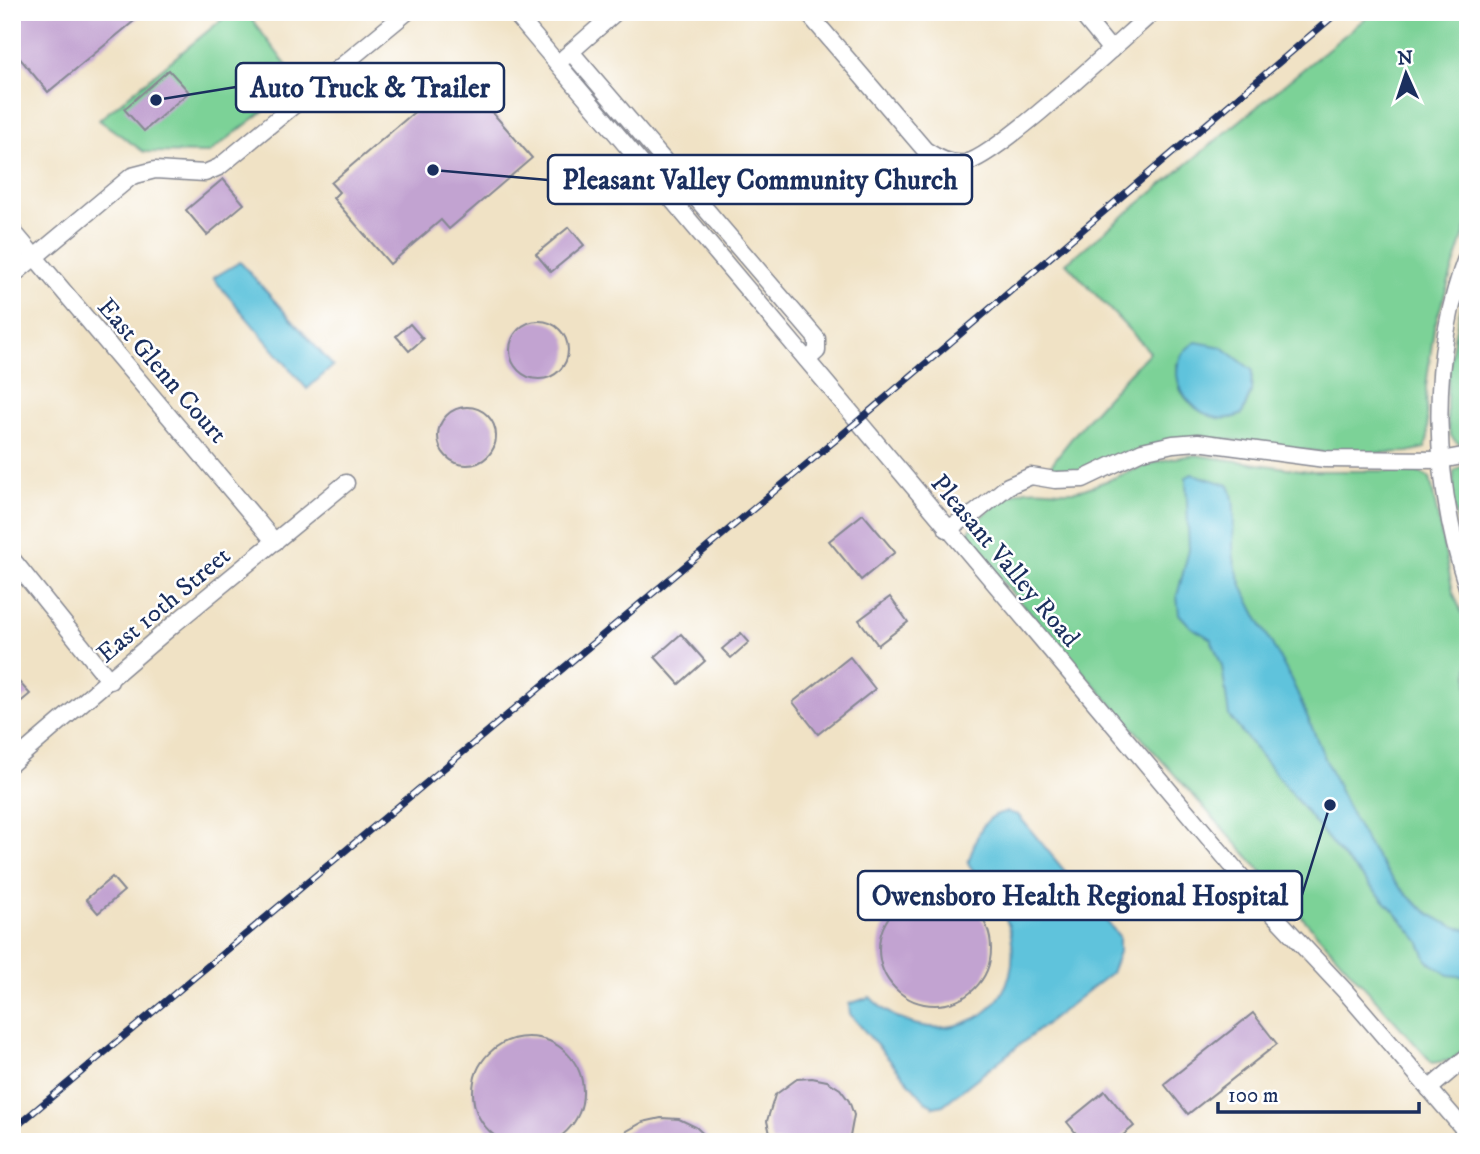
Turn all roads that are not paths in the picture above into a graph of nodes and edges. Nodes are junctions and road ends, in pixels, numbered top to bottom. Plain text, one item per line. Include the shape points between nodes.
1 (407, 12) edge
2 (514, 12) edge
3 (616, 12) edge
4 (807, 12) edge
5 (1080, 12) edge
6 (1153, 12) edge
7 (1111, 50) junction
8 (570, 52) junction
9 (557, 62) junction
10 (12, 230) edge
11 (1468, 253) edge
12 (34, 257) junction
13 (12, 276) edge
14 (807, 360) junction
15 (1468, 455) edge
16 (1441, 460) junction
17 (346, 483) dead end
18 (947, 529) junction
19 (275, 542) junction
20 (12, 559) edge
21 (1468, 590) edge
22 (110, 681) junction
23 (12, 763) edge
24 (1468, 1056) edge
25 (1429, 1089) junction
26 (1468, 1134) edge

1 - 12 street via 219,167 205,173 155,170 132,176
2 - 9 street, Pleasant Valley Road
3 - 8 street
4 - 7 street via 925,150 946,162 970,162 1003,140
5 - 7 street
6 - 7 street
8 - 9 street
8 - 14 street via 817,340 817,351
9 - 14 street, Pleasant Valley Road
10 - 12 street, East Glenn Court
11 - 16 street via 1445,345
12 - 13 street
12 - 19 street, East Glenn Court
14 - 18 street, Pleasant Valley Road
15 - 16 street
16 - 18 street via 1325,459 1198,442 1173,444 1142,451 1083,479 1031,476 1007,486
16 - 21 street via 1457,557
17 - 19 street, East 10th Street
18 - 25 street, Pleasant Valley Road via 1272,914
19 - 22 street, East 10th Street
20 - 22 street
22 - 23 street, East 10th Street
24 - 25 street
25 - 26 street, Pleasant Valley Road

